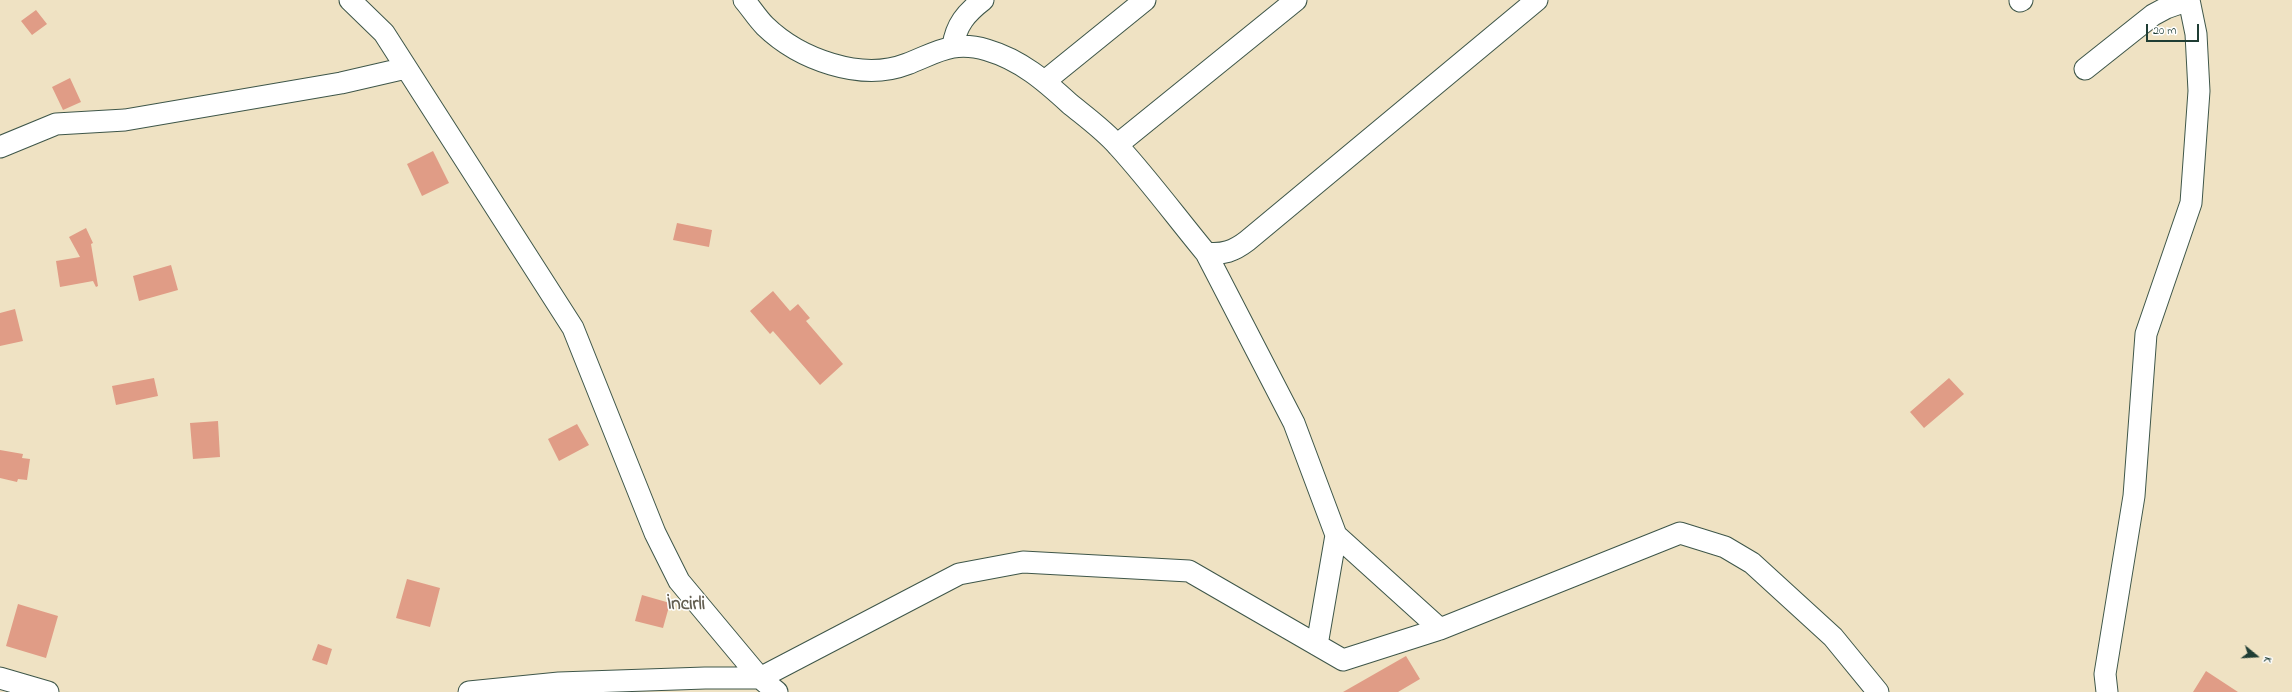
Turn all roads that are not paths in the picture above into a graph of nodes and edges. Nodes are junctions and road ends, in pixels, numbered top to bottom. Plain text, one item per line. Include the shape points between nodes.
1 (350, 0) edge
2 (744, 0) edge
3 (982, 0) edge
4 (1145, 0) edge
5 (1296, 0) edge
6 (1537, 0) edge
7 (2189, 0) edge
8 (953, 46) junction
9 (406, 68) junction
10 (2085, 68) dead end
11 (1045, 81) junction
12 (1118, 145) junction
13 (0, 147) edge
14 (1206, 253) junction
15 (1336, 535) junction
16 (1440, 628) junction
17 (1317, 646) junction
18 (0, 678) edge
19 (760, 678) junction
20 (702, 685) edge
21 (48, 692) edge
22 (469, 692) edge
23 (777, 692) edge
24 (1878, 692) edge
25 (2107, 692) edge

1 - 9 street via 384,33
2 - 8 street via 765,26 784,41 801,52 842,66 863,70 886,69 906,65 934,51
3 - 8 street via 963,18
4 - 11 street
5 - 12 street
6 - 14 street via 1237,249 1226,253
7 - 10 street via 2153,15
7 - 25 street via 2196,34 2199,91 2191,203 2146,334 2134,496 2105,674
8 - 11 street via 970,45 1007,57 1025,66
9 - 13 street via 342,83 125,120 56,124
9 - 19 street via 573,328 655,533 679,581
11 - 12 street
12 - 14 street
14 - 15 street via 1294,423
15 - 16 street
15 - 17 street
16 - 17 street via 1343,660
16 - 24 street via 1680,533 1724,547 1752,563 1833,637
17 - 19 street via 1189,571 1023,562 959,574
18 - 21 street
19 - 20 street
19 - 23 street
20 - 22 street via 559,682

